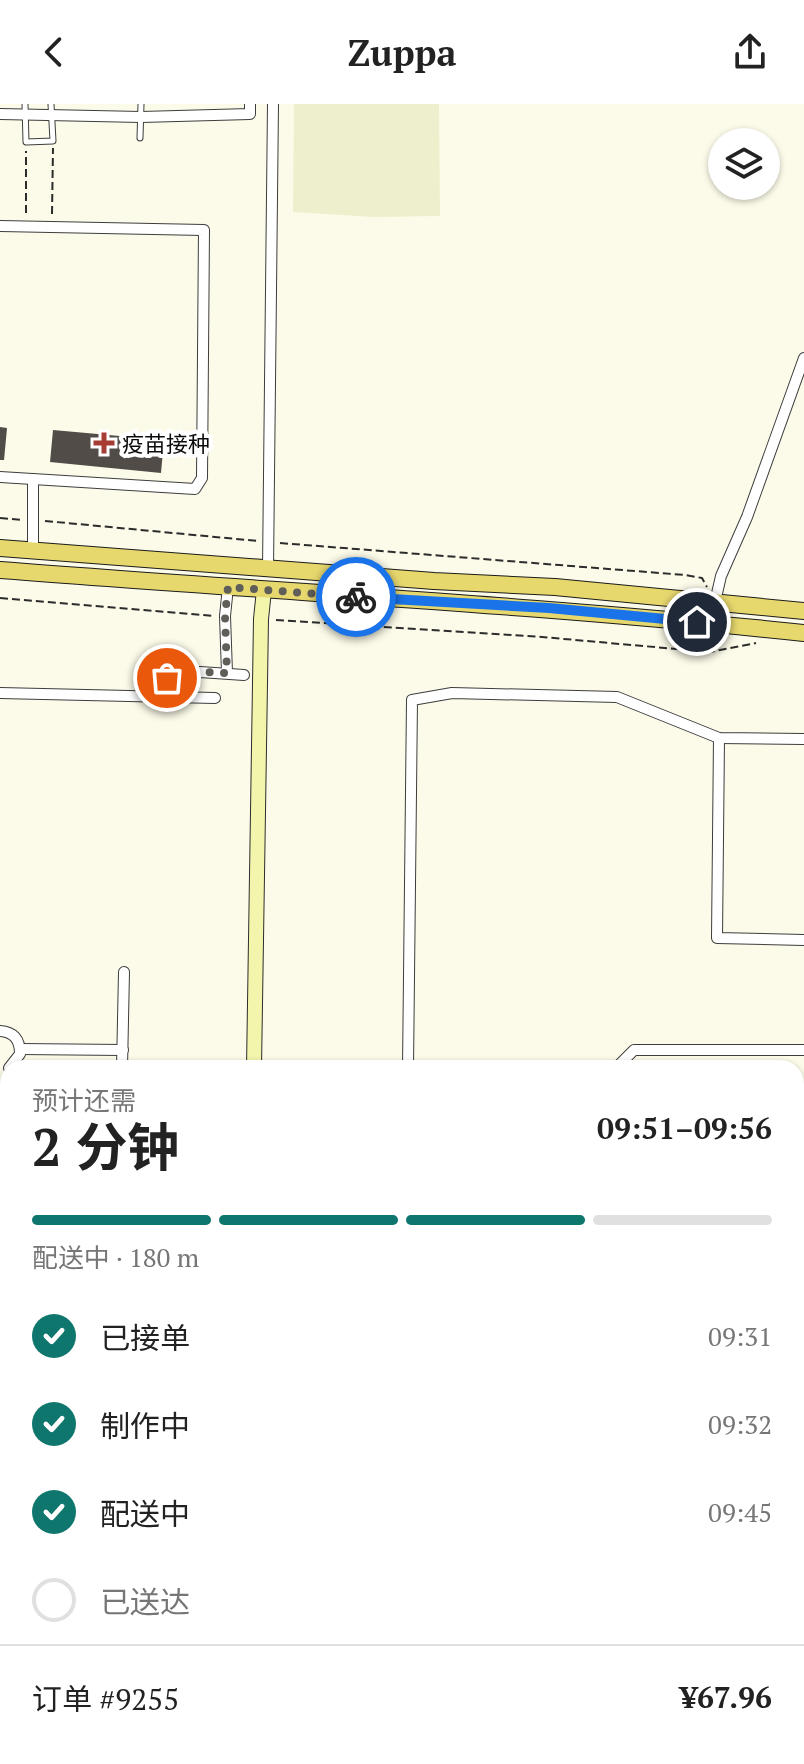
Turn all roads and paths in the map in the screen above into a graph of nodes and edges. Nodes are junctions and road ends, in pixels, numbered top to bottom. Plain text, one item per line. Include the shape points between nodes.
1 (141, 104) edge
2 (200, 104) edge
3 (250, 104) edge
4 (273, 104) edge
5 (25, 109) edge
6 (52, 109) edge
7 (0, 114) edge
8 (200, 116) junction
9 (141, 117) junction
10 (140, 138) dead end
11 (53, 141) junction
12 (26, 142) junction
13 (0, 226) edge
14 (26, 227) junction
15 (52, 227) junction
16 (804, 358) edge
17 (0, 477) edge
18 (33, 479) junction
19 (0, 518) edge
20 (33, 520) junction
21 (269, 542) junction
22 (0, 548) edge
23 (33, 550) junction
24 (268, 569) junction
25 (0, 570) edge
26 (228, 587) junction
27 (264, 590) junction
28 (0, 598) edge
29 (715, 602) junction
30 (804, 611) edge
31 (225, 616) junction
32 (261, 619) junction
33 (804, 633) edge
34 (757, 643) dead end
35 (227, 673) junction
36 (244, 675) dead end
37 (0, 693) edge
38 (163, 698) junction
39 (215, 698) dead end
40 (719, 738) junction
41 (804, 739) edge
42 (804, 940) edge
43 (124, 972) dead end
44 (0, 1031) edge
45 (20, 1049) junction
46 (123, 1050) junction
47 (804, 1050) edge
48 (18, 1060) edge
49 (122, 1060) edge
50 (254, 1060) edge
51 (408, 1060) edge
52 (624, 1060) edge

1 - 9 lane
2 - 8 lane
3 - 8 street via 250,114
4 - 21 street
5 - 6 street
5 - 7 street
5 - 12 lane
6 - 9 street
6 - 11 lane
8 - 9 street
9 - 10 lane
11 - 12 lane
11 - 15 path
12 - 14 path
13 - 14 street
14 - 15 street
15 - 18 street via 204,230 202,478 195,489
16 - 29 street
17 - 18 street
18 - 20 street
19 - 20 path
20 - 21 path
20 - 23 street
21 - 24 street
21 - 29 path via 685,575 702,578
22 - 23 main road
23 - 24 main road
24 - 29 main road
25 - 26 main road
26 - 27 main road
26 - 31 street
27 - 32 street
27 - 33 main road via 549,608
28 - 31 path
29 - 30 main road
31 - 35 street
32 - 34 path via 710,652
32 - 50 street
35 - 36 street
35 - 38 street via 167,678
37 - 38 street
38 - 39 street
40 - 41 street
40 - 42 street via 717,938
40 - 51 street via 617,697 452,693 412,700
43 - 46 street
44 - 45 street via 15,1036
45 - 46 street
45 - 48 street
46 - 49 street
47 - 52 street via 634,1050

